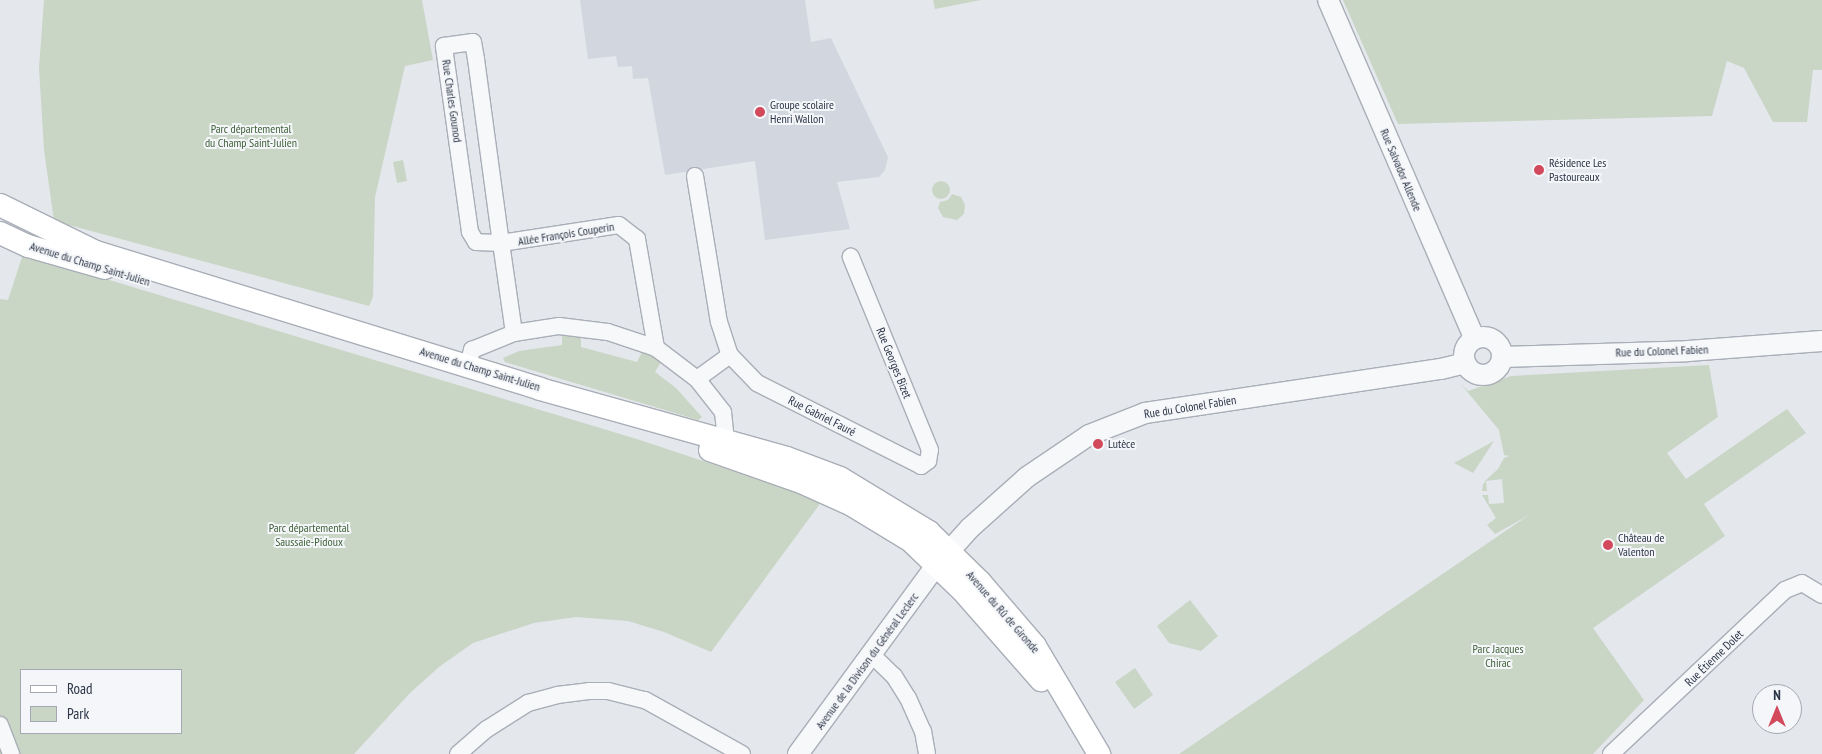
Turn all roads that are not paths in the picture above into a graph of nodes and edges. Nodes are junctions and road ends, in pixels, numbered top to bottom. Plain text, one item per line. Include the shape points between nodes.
1 (1328, 0) edge
2 (695, 176) dead end
3 (0, 205) edge
4 (0, 233) edge
5 (501, 244) junction
6 (851, 257) dead end
7 (514, 333) junction
8 (1475, 339) junction
9 (1822, 341) edge
10 (656, 348) junction
11 (730, 355) junction
12 (1502, 357) junction
13 (1465, 363) junction
14 (468, 365) junction
15 (697, 379) junction
16 (497, 386) junction
17 (718, 445) junction
18 (921, 466) joint
19 (942, 559) junction
20 (1822, 595) edge
21 (871, 654) junction
22 (0, 725) edge
23 (11, 754) edge
24 (458, 754) edge
25 (742, 754) edge
26 (798, 754) edge
27 (927, 754) edge
28 (1088, 754) edge
29 (1098, 754) edge
30 (1611, 754) edge

1 - 8 street, Rue Salvador Allende
2 - 11 street, Rue Gabriel Fauré via 719,322
3 - 14 main road, Avenue du Champ Saint-Julien via 96,252
4 - 16 main road, Avenue du Champ Saint-Julien via 55,255
5 - 5 street, Rue Charles Gounod via 473,42 444,46 470,232 476,242
5 - 7 street, Allée François Couperin
5 - 10 street, Allée François Couperin via 620,225 637,239
6 - 18 street, Rue Georges Bizet via 930,450 928,461
7 - 10 street via 559,326 608,332
7 - 14 street via 472,350
8 - 12 street via 1494,341
8 - 13 street via 1465,349
9 - 12 street, Rue du Colonel Fabien via 1688,351
10 - 15 street
11 - 15 street
11 - 18 street, Rue Gabriel Fauré via 757,383
12 - 13 street via 1497,369 1486,375 1473,372
13 - 19 street, Rue du Colonel Fabien via 1145,413 1131,418 1090,435 1027,477
14 - 16 main road via 475,375
14 - 17 main road, Avenue du Champ Saint-Julien
15 - 17 street via 723,412
16 - 17 main road, Avenue du Champ Saint-Julien via 613,417 627,426
17 - 19 main road, Avenue du Champ Saint-Julien via 852,505
19 - 21 street, Avenue de la Divison du Général Leclerc
19 - 28 main road, Avenue du Rû de Gironde via 962,590 1029,664
19 - 29 main road, Avenue du Rû de Gironde via 1035,646
20 - 30 street, Rue Étienne Dolet via 1802,583 1785,590
21 - 26 street, Avenue de la Divison du Général Leclerc
21 - 27 street via 894,676 908,698 923,731
22 - 23 street
24 - 25 street via 487,729 528,703 588,691 608,691 645,700

